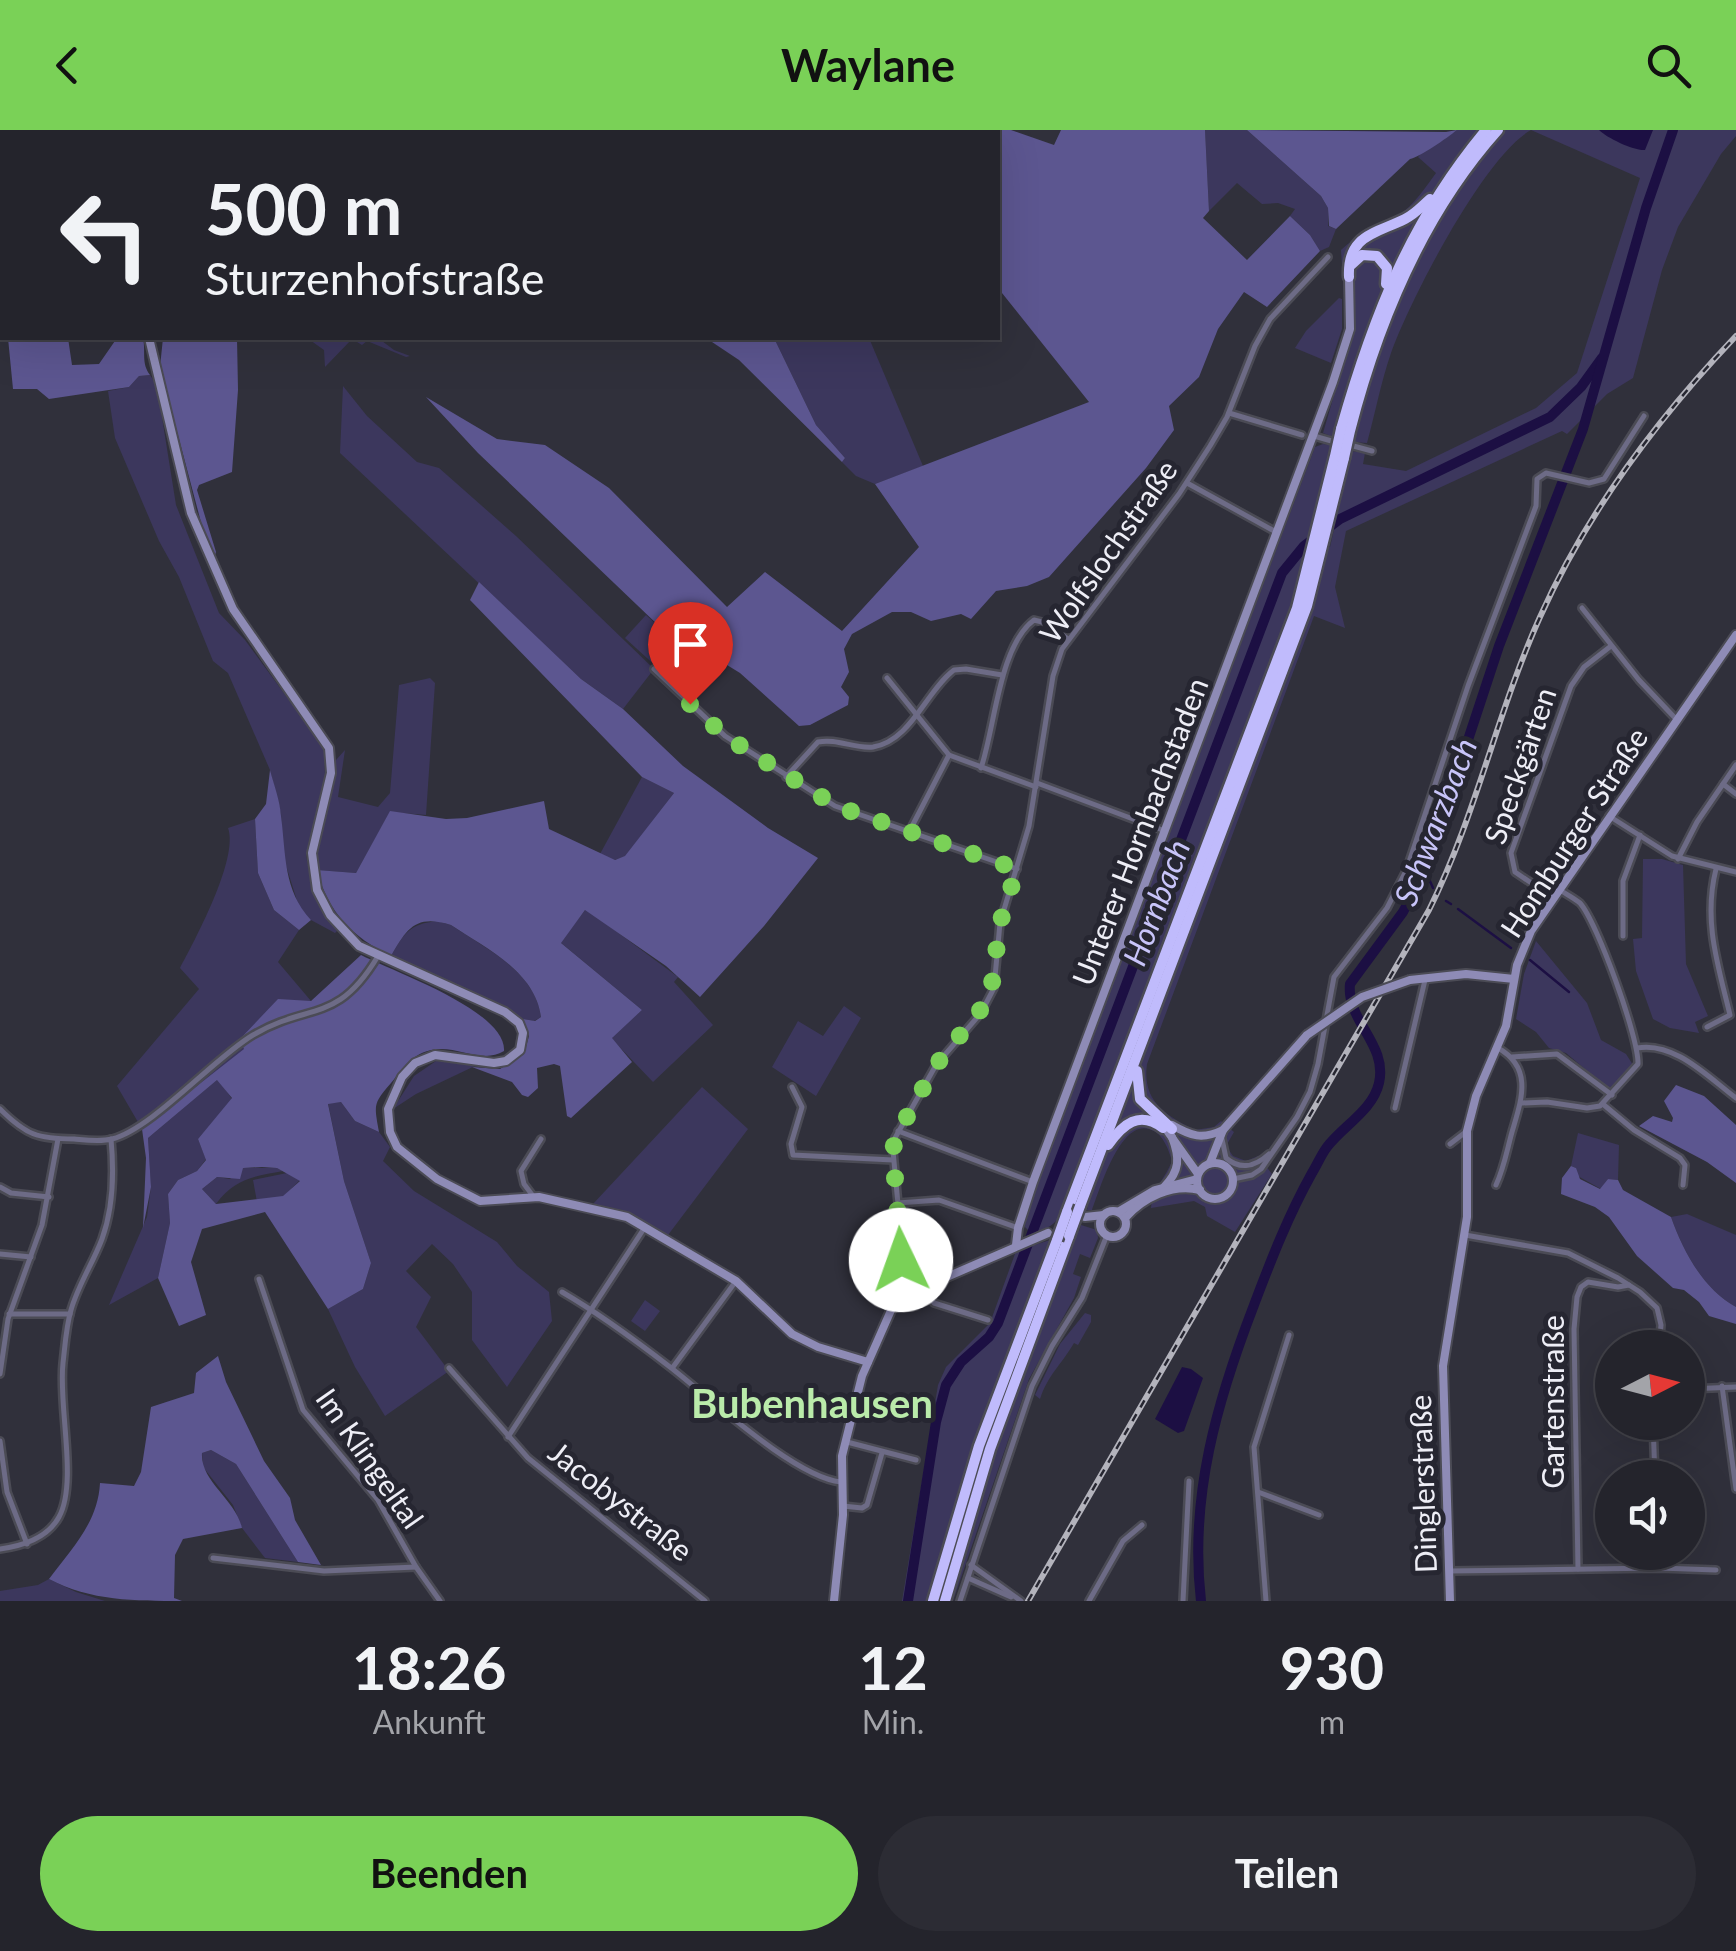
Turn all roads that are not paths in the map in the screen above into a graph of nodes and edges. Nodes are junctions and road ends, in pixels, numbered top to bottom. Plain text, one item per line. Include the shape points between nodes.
1 (1486, 130) edge
2 (1498, 130) edge
3 (1448, 180) junction
4 (1328, 257) dead end
5 (1349, 277) junction
6 (1381, 304) junction
7 (149, 340) edge
8 (1229, 414) junction
9 (1644, 416) dead end
10 (1346, 430) junction
11 (1302, 436) dead end
12 (1314, 436) junction
13 (1372, 450) dead end
14 (1187, 483) junction
15 (1330, 500) junction
16 (1278, 532) junction
17 (1582, 608) dead end
18 (1736, 635) edge
19 (1068, 639) junction
20 (1610, 646) junction
21 (654, 669) dead end
22 (1002, 675) junction
23 (887, 678) dead end
24 (917, 715) junction
25 (1676, 719) junction
26 (948, 755) junction
27 (1736, 765) edge
28 (982, 768) junction
29 (786, 777) junction
30 (1722, 784) junction
31 (1036, 785) junction
32 (1736, 794) edge
33 (1609, 816) junction
34 (1166, 831) junction
35 (909, 832) junction
36 (1640, 834) junction
37 (1678, 858) junction
38 (1017, 869) junction
39 (1716, 869) junction
40 (1736, 872) edge
41 (1555, 893) junction
42 (1624, 936) dead end
43 (378, 956) junction
44 (1430, 976) junction
45 (1514, 979) junction
46 (1707, 1027) dead end
47 (1498, 1048) junction
48 (1637, 1048) junction
49 (1140, 1050) junction
50 (1512, 1057) junction
51 (792, 1087) dead end
52 (1612, 1095) junction
53 (1736, 1098) edge
54 (1522, 1103) junction
55 (1604, 1104) junction
56 (0, 1108) edge
57 (1394, 1108) dead end
58 (1227, 1126) junction
59 (1170, 1129) junction
60 (898, 1131) junction
61 (1467, 1131) junction
62 (58, 1139) junction
63 (111, 1139) junction
64 (541, 1139) dead end
65 (1450, 1144) dead end
66 (1275, 1149) junction
67 (1100, 1152) junction
68 (894, 1160) junction
69 (1222, 1164) junction
70 (1202, 1171) junction
71 (1234, 1179) junction
72 (1033, 1182) junction
73 (1496, 1185) dead end
74 (1683, 1185) dead end
75 (0, 1187) edge
76 (1164, 1187) junction
77 (1200, 1190) junction
78 (49, 1197) junction
79 (534, 1197) junction
80 (898, 1203) junction
81 (1083, 1212) junction
82 (1104, 1215) junction
83 (1122, 1215) junction
84 (644, 1228) junction
85 (1018, 1228) junction
86 (1104, 1231) junction
87 (1465, 1235) junction
88 (1049, 1236) junction
89 (1017, 1245) junction
90 (0, 1254) edge
91 (31, 1257) junction
92 (259, 1279) dead end
93 (736, 1281) junction
94 (924, 1285) junction
95 (1630, 1285) junction
96 (562, 1292) dead end
97 (901, 1294) junction
98 (592, 1310) junction
99 (70, 1314) junction
100 (6, 1317) edge
101 (988, 1320) dead end
102 (1661, 1330) edge
103 (1289, 1335) dead end
104 (868, 1362) junction
105 (1443, 1366) joint
106 (449, 1368) dead end
107 (672, 1368) junction
108 (0, 1374) edge
109 (1722, 1386) junction
110 (1736, 1386) edge
111 (1705, 1387) edge
112 (508, 1438) junction
113 (0, 1441) edge
114 (846, 1441) junction
115 (882, 1453) junction
116 (916, 1460) dead end
117 (1190, 1481) dead end
118 (841, 1482) junction
119 (1736, 1489) edge
120 (4, 1492) edge
121 (1258, 1492) junction
122 (847, 1507) junction
123 (1320, 1515) dead end
124 (1142, 1525) dead end
125 (27, 1544) junction
126 (0, 1550) edge
127 (213, 1558) dead end
128 (972, 1565) junction
129 (416, 1567) junction
130 (1578, 1570) junction
131 (1595, 1570) edge
132 (1705, 1570) edge
133 (1716, 1570) dead end
134 (1449, 1571) junction
135 (968, 1578) junction
136 (440, 1601) edge
137 (705, 1601) edge
138 (834, 1601) edge
139 (933, 1601) edge
140 (945, 1601) edge
141 (960, 1601) edge
142 (1020, 1601) edge
143 (1089, 1601) edge
144 (1182, 1601) edge
145 (1266, 1601) edge
146 (1450, 1601) edge

1 - 3 highway
2 - 10 highway via 1442,207 1402,279
3 - 5 highway via 1413,214 1361,241
3 - 6 highway
4 - 8 street, Wolfslochstraße via 1270,319
5 - 6 highway via 1358,257 1384,260 1388,275
5 - 12 street, Unterer Hornbachstaden via 1350,329
6 - 10 highway via 1361,356
7 - 43 street via 202,539 233,609 329,748 331,773 312,853 317,890 339,928
8 - 11 street
8 - 14 street, Wolfslochstraße
9 - 66 street via 1604,479 1537,479 1536,506 1406,871 1387,908 1334,976 1310,1092
10 - 15 highway, bridge
12 - 13 street
12 - 16 street, Unterer Hornbachstaden
14 - 16 street
14 - 19 street, Wolfslochstraße
15 - 49 highway via 1324,549 1288,658
15 - 88 highway, bridge via 1297,608 1068,1212
16 - 34 street, Unterer Hornbachstaden
17 - 20 street
18 - 25 street, Homburger Straße
19 - 22 street via 1042,621 1030,622
19 - 31 street, Wolfslochstraße via 1054,676
20 - 25 street
20 - 41 street, Speckgärten via 1572,686 1511,853 1515,872
21 - 29 street via 725,736
22 - 24 street via 954,670
22 - 28 street
23 - 24 street
24 - 26 street
24 - 29 street via 880,745 818,742
25 - 33 street, Homburger Straße
26 - 28 street
26 - 35 street
27 - 30 street
28 - 31 street
29 - 35 street via 846,811
30 - 32 street
30 - 37 street
31 - 34 street
31 - 38 street, Wolfslochstraße
33 - 36 street
33 - 41 street, Homburger Straße
34 - 72 street, Unterer Hornbachstaden
35 - 38 street
36 - 37 street
36 - 42 street via 1623,881
37 - 39 street
38 - 60 street, Wolfslochstraße via 1000,923 990,998 936,1065
39 - 40 street
39 - 46 street via 1710,928 1730,1015
41 - 45 street, Homburger Straße via 1526,941
41 - 48 street, Speckgärten via 1583,908
43 - 63 street via 339,1002 253,1035
43 - 79 street via 505,1012 520,1023 524,1038 516,1055 500,1062 421,1058 402,1077 387,1116 392,1138 402,1153 451,1187 490,1202
44 - 45 street
44 - 57 street
44 - 58 street, bridge via 1362,997 1307,1034
45 - 47 street, Homburger Straße
47 - 50 street
47 - 61 street, Homburger Straße
48 - 52 street via 1638,1064
48 - 53 street via 1670,1052
49 - 59 highway via 1138,1092
49 - 67 highway
50 - 52 street via 1557,1054
50 - 54 street via 1522,1075
51 - 68 street via 802,1106 793,1155
52 - 55 street
54 - 55 street
54 - 73 street
55 - 74 street via 1680,1158
56 - 62 street via 28,1133
58 - 59 street via 1205,1137
58 - 66 street via 1222,1144 1232,1163 1256,1164
58 - 69 street via 1218,1145
58 - 70 street
59 - 67 highway via 1136,1119
59 - 70 street
59 - 76 street via 1178,1165
60 - 68 street, Wolfslochstraße
60 - 72 street
61 - 65 street
61 - 87 street, Homburger Straße
62 - 63 street
62 - 78 street
63 - 99 street via 105,1229
64 - 79 street via 521,1171
66 - 71 street via 1257,1172
67 - 81 highway
68 - 80 street, Wolfslochstraße
69 - 70 street
69 - 71 street
70 - 76 street
70 - 77 street
71 - 77 street via 1221,1198
72 - 85 street, Unterer Hornbachstaden
75 - 78 street
76 - 83 street
77 - 83 street via 1156,1195
78 - 91 street
79 - 84 street via 612,1212
80 - 85 street via 938,1200
80 - 97 street, Wolfslochstraße
81 - 82 street
81 - 86 street
81 - 140 highway, bridge via 990,1449
82 - 83 street
82 - 86 street
83 - 86 street via 1122,1233
84 - 93 street
84 - 98 street
85 - 89 street, Unterer Hornbachstaden
86 - 128 street via 1082,1298 1032,1386
87 - 95 street via 1568,1253
87 - 105 street, Homburger Straße
88 - 89 street
88 - 139 highway
89 - 94 street
90 - 91 street
91 - 100 street
92 - 129 street, Im Klingeltal via 302,1410 378,1500
93 - 104 street via 792,1334
93 - 107 street
94 - 97 street
94 - 101 street via 934,1303
95 - 102 street via 1656,1308
95 - 130 street, Gartenstraße via 1588,1282 1577,1297
96 - 98 street
97 - 104 street
98 - 107 street
98 - 112 street
99 - 100 street
99 - 125 street via 61,1382 66,1493 56,1521
100 - 108 street
103 - 121 street via 1254,1446
104 - 114 street
105 - 134 street, Dinglerstraße
106 - 112 street, Jacobystraße
107 - 118 street via 800,1466
109 - 110 street
109 - 111 street
109 - 119 street
112 - 137 street, Jacobystraße
113 - 120 street
114 - 115 street
114 - 118 street
115 - 116 street
115 - 122 street via 864,1507
117 - 144 street
118 - 122 street
120 - 125 street
121 - 123 street
121 - 145 street
122 - 138 street
124 - 143 street via 1124,1541
125 - 126 street
127 - 129 street via 324,1572
128 - 135 street
128 - 142 street
129 - 136 street, Im Klingeltal
130 - 131 street
130 - 134 street
132 - 133 street
134 - 146 street, Dinglerstraße
135 - 141 street
135 - 142 street

